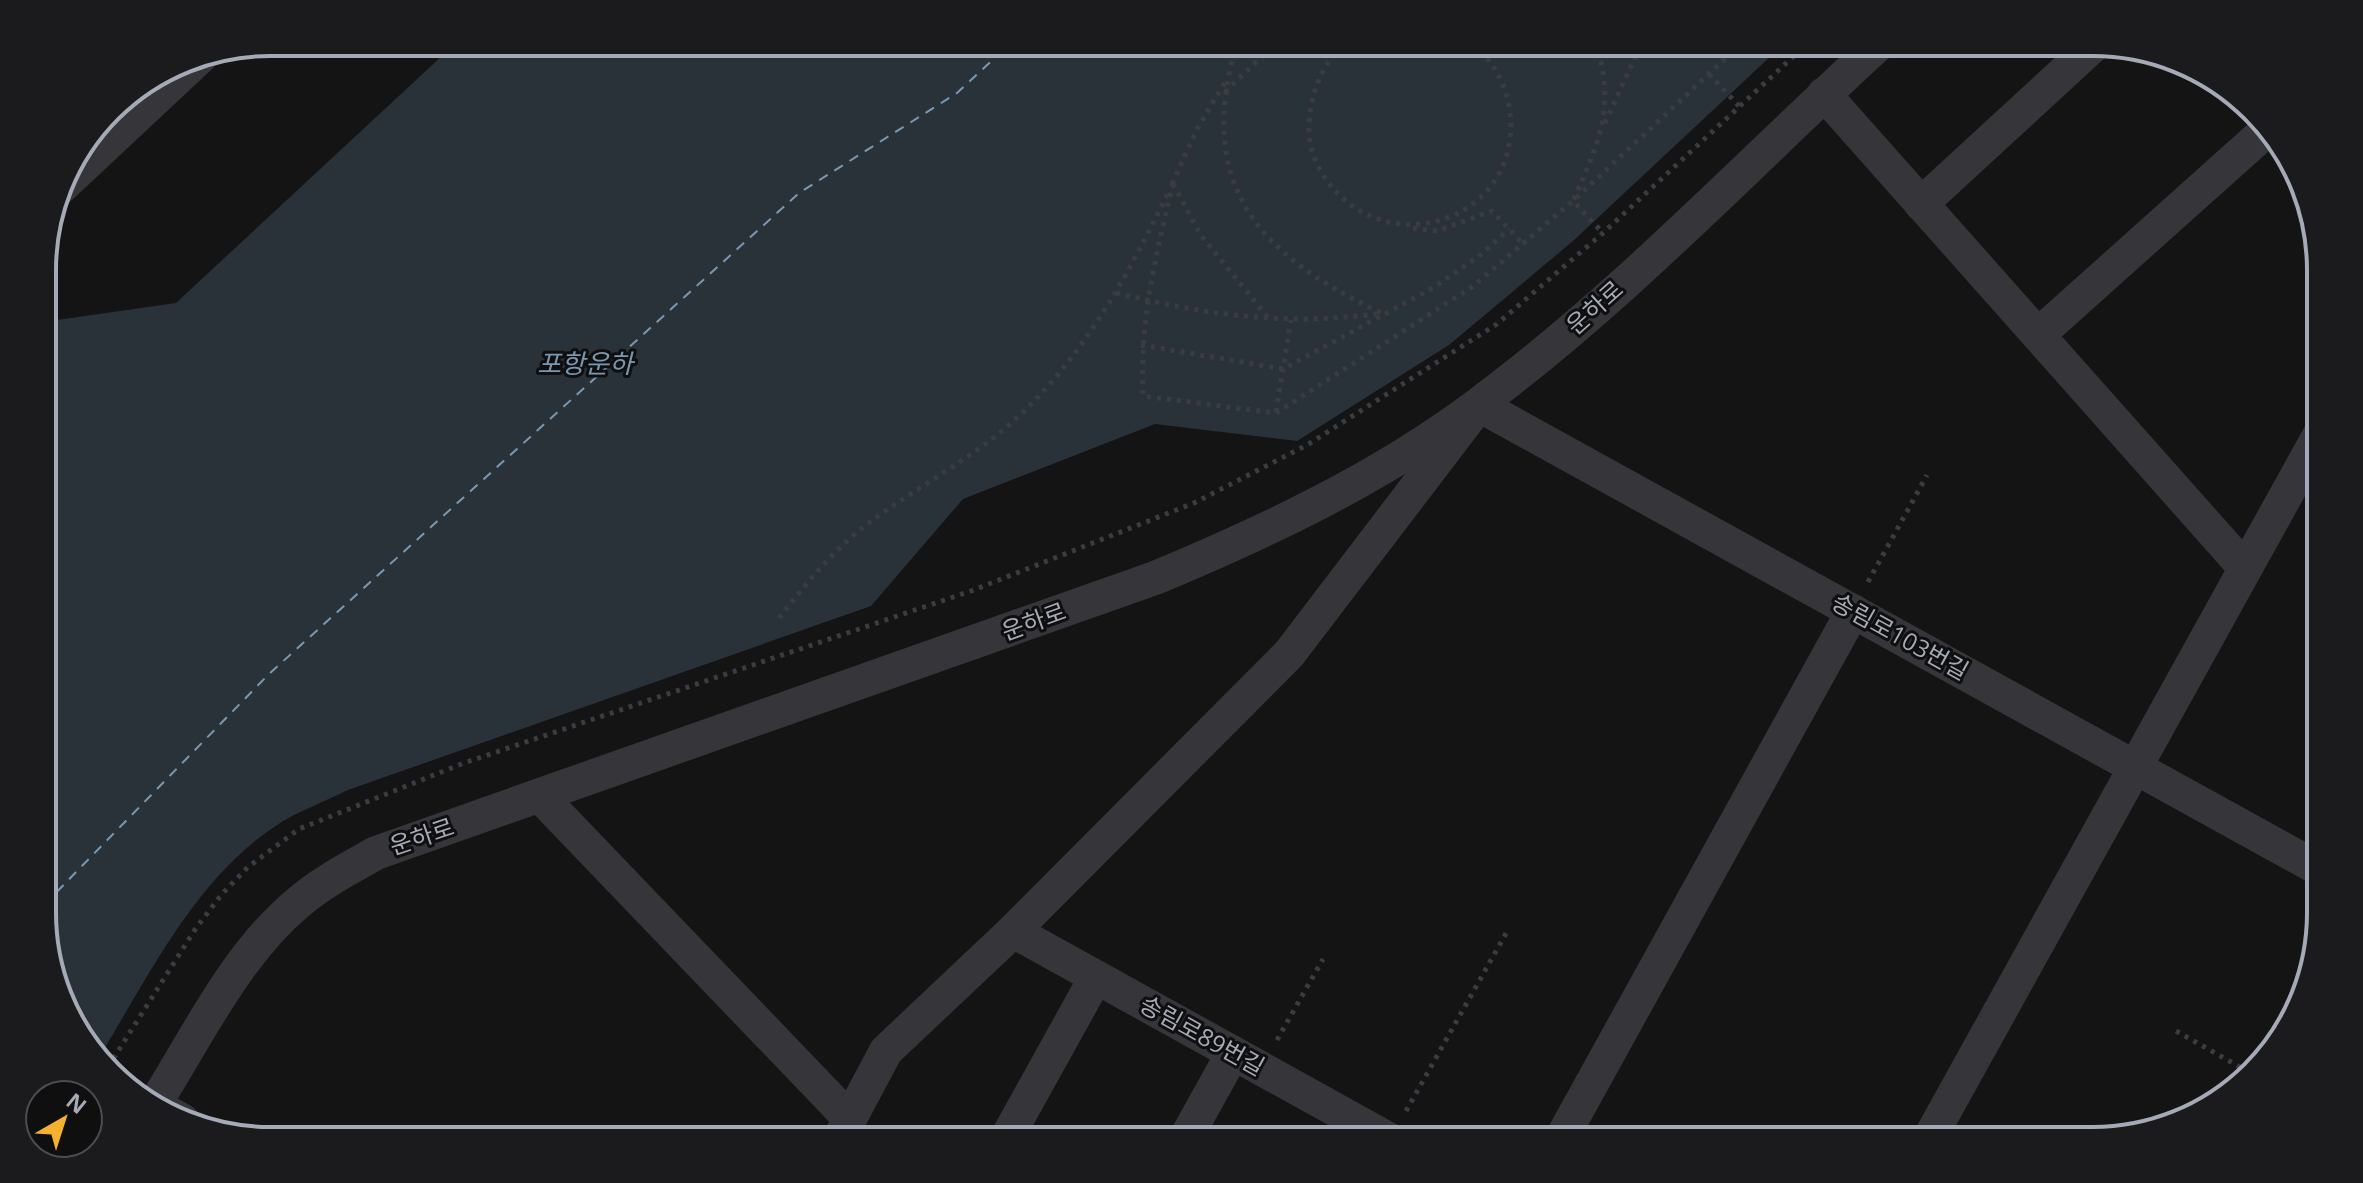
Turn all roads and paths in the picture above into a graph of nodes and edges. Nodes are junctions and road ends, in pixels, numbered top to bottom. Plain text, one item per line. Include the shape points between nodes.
1 (1233, 56) edge
2 (1262, 56) edge
3 (1335, 56) edge
4 (1483, 56) edge
5 (1600, 56) edge
6 (1636, 56) edge
7 (1728, 56) edge
8 (1794, 56) edge
9 (1866, 56) edge
10 (2082, 56) edge
11 (1709, 74) junction
12 (180, 76) edge
13 (1225, 82) junction
14 (1224, 93) junction
15 (1824, 94) junction
16 (1739, 106) junction
17 (1602, 131) junction
18 (2260, 136) edge
19 (83, 166) edge
20 (1173, 183) junction
21 (1573, 201) junction
22 (1921, 204) junction
23 (1400, 226) junction
24 (1509, 229) junction
25 (1603, 233) junction
26 (1523, 244) junction
27 (1116, 293) junction
28 (1146, 300) junction
29 (1381, 313) junction
30 (1269, 320) junction
31 (1291, 320) junction
32 (2038, 335) junction
33 (1141, 345) junction
34 (1283, 369) junction
35 (1479, 405) junction
36 (1276, 413) junction
37 (2307, 457) edge
38 (1927, 475) dead end
39 (2244, 567) junction
40 (1853, 611) junction
41 (779, 618) dead end
42 (2133, 765) junction
43 (540, 796) junction
44 (2307, 862) edge
45 (1509, 928) dead end
46 (1013, 931) junction
47 (1323, 959) dead end
48 (1096, 977) junction
49 (2176, 1031) dead end
50 (113, 1058) edge
51 (1247, 1060) junction
52 (2241, 1067) edge
53 (160, 1096) edge
54 (841, 1127) edge
55 (846, 1127) edge
56 (1013, 1127) edge
57 (1195, 1127) edge
58 (1368, 1127) edge
59 (1398, 1127) edge
60 (1568, 1127) edge
61 (1936, 1127) edge

1 - 13 path
2 - 14 path
3 - 23 path via 1310,103 1309,137 1319,171 1340,198 1369,218
4 - 23 path via 1495,68 1508,98 1512,130 1505,162 1488,190 1463,212 1433,224
5 - 17 path via 1607,101
6 - 17 path
7 - 11 path
8 - 16 path
9 - 15 street, 운하로
10 - 22 street
11 - 16 path
11 - 21 path
12 - 19 street
13 - 14 path
13 - 20 path
14 - 29 path via 1228,168 1249,214 1280,252 1313,278
15 - 22 street
15 - 35 street, 운하로 via 1561,339
16 - 25 path
17 - 21 path
18 - 32 street
20 - 27 path
20 - 28 path
20 - 30 path via 1200,234
21 - 25 path
21 - 26 path
22 - 32 street
23 - 24 path via 1437,231 1492,211
24 - 26 path
24 - 29 path via 1431,289
25 - 50 path via 1449,358 1307,445 1194,503 971,591 464,763 299,829 222,894
26 - 36 path via 1472,287
27 - 28 path
27 - 41 path via 1067,366 1035,401 961,462 861,529 831,555
28 - 30 path
28 - 33 path
29 - 31 path
29 - 34 path
30 - 31 path
31 - 34 path
32 - 39 street
33 - 34 path
33 - 36 path via 1143,396
34 - 36 path
35 - 40 street, 송림로103번길
35 - 43 street, 운하로 via 1371,474 1228,548 984,641
35 - 46 street via 1289,654
37 - 39 street
38 - 40 path
39 - 42 street
40 - 42 street, 송림로103번길
40 - 60 street
42 - 44 street, 송림로103번길
42 - 61 street
43 - 53 street, 운하로 via 376,853 299,901 243,965
43 - 54 street
45 - 59 path
46 - 48 street, 송림로89번길
46 - 55 street via 886,1051
47 - 51 path
48 - 51 street, 송림로89번길
48 - 56 street
49 - 52 path
51 - 57 street
51 - 58 street, 송림로89번길

